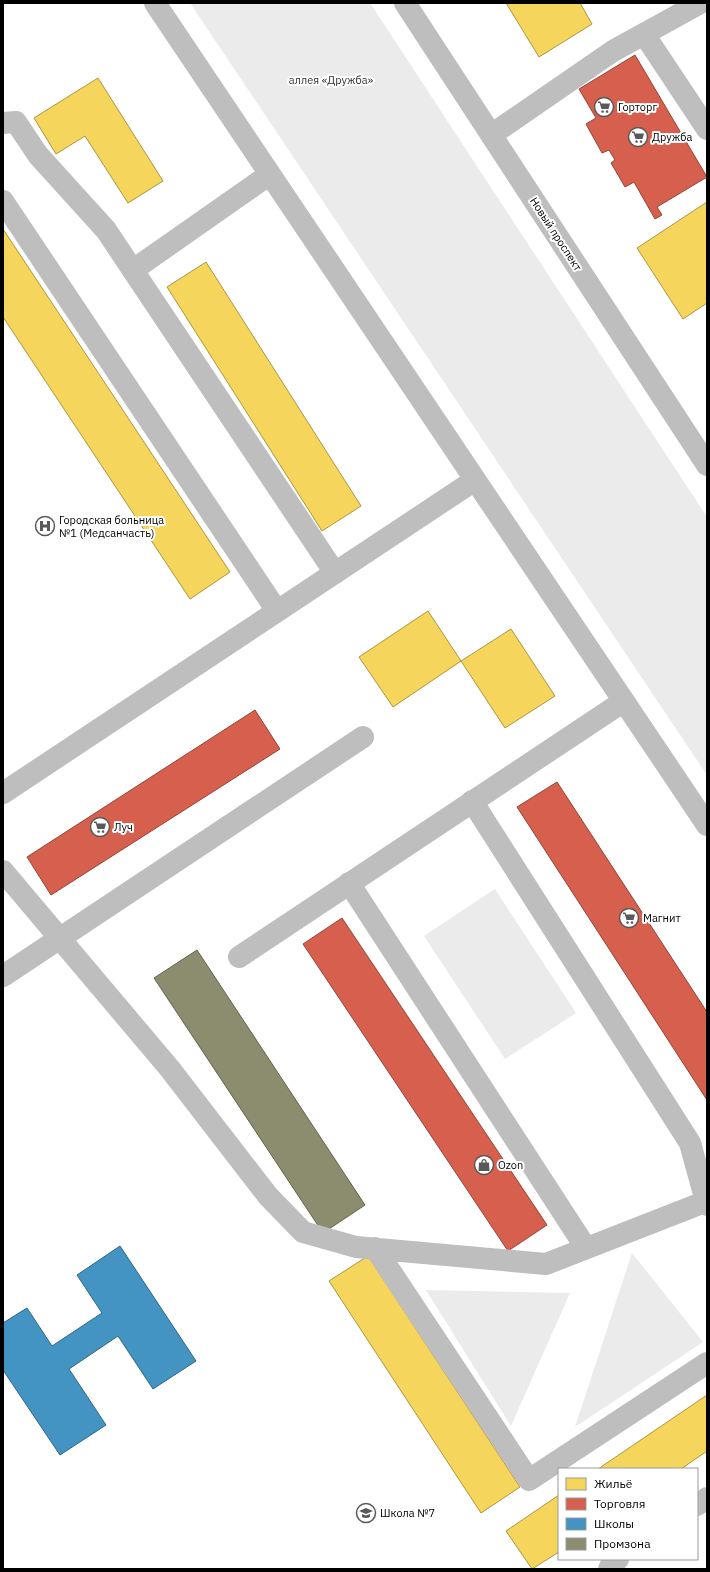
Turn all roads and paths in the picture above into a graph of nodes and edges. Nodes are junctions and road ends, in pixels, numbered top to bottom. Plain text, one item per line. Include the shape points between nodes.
1 (154, 3) edge
2 (405, 3) edge
3 (700, 3) edge
4 (644, 34) junction
5 (3, 123) edge
6 (707, 129) edge
7 (491, 135) junction
8 (270, 174) junction
9 (3, 201) edge
10 (133, 270) junction
11 (707, 465) edge
12 (475, 480) junction
13 (335, 573) junction
14 (277, 611) junction
15 (624, 701) junction
16 (363, 737) dead end
17 (3, 793) edge
18 (472, 801) junction
19 (707, 825) edge
20 (3, 871) edge
21 (349, 883) junction
22 (59, 938) junction
23 (239, 957) dead end
24 (3, 976) edge
25 (706, 1203) edge
26 (375, 1248) junction
27 (586, 1248) junction
28 (707, 1363) edge
29 (707, 1498) edge
30 (698, 1504) edge
31 (616, 1560) edge
32 (609, 1569) edge

1 - 8 street
2 - 7 street, Новый проспект
3 - 4 street
4 - 6 street
4 - 7 street via 613,51
5 - 10 street via 16,122 38,155 106,230
7 - 11 street, Новый проспект
8 - 10 street
8 - 12 street
9 - 14 street
10 - 13 street
12 - 13 street
12 - 15 street
13 - 14 street
14 - 17 street
15 - 18 street
15 - 19 street
16 - 22 street
18 - 21 street
18 - 25 street via 690,1143
20 - 22 street
21 - 23 street
21 - 27 street
22 - 24 street
22 - 26 street via 170,1070 268,1196 303,1232 356,1247
25 - 27 street
26 - 27 street via 546,1264
26 - 28 street via 530,1480
29 - 30 street
31 - 32 street

